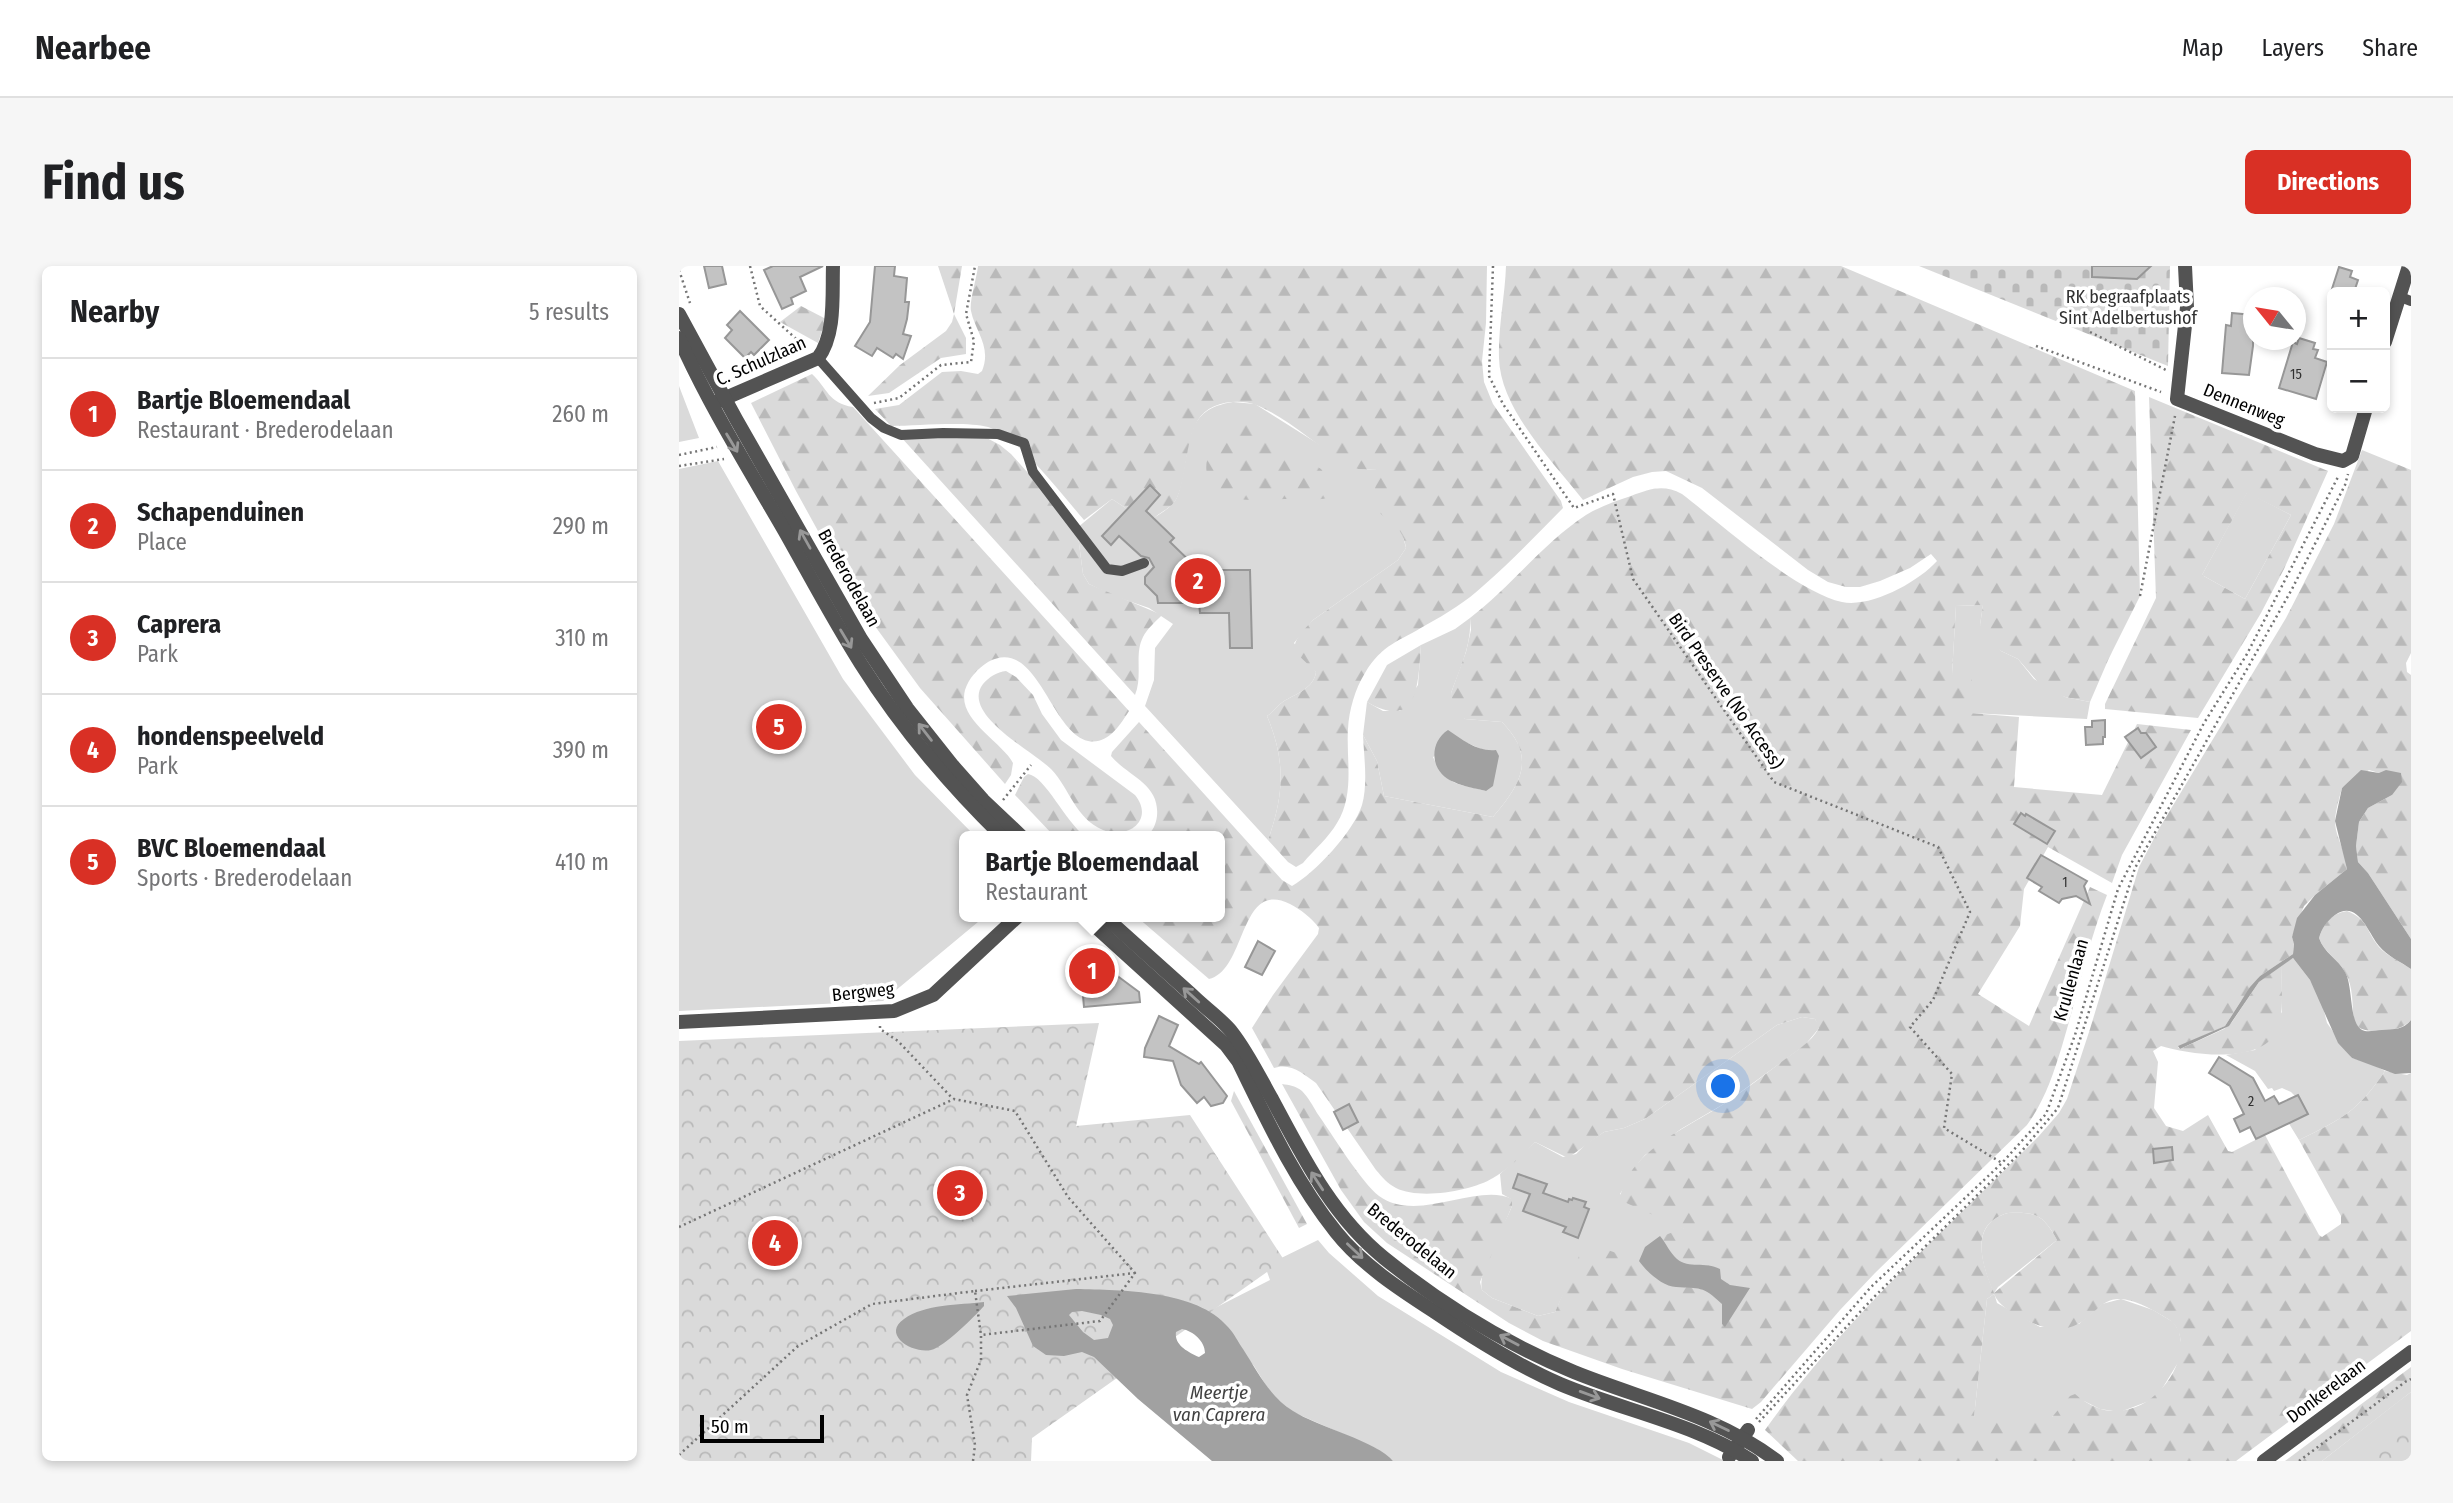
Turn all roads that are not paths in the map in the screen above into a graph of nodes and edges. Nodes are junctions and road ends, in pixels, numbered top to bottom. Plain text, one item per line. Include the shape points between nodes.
1 (833, 266) edge
2 (2185, 266) edge
3 (2409, 266) edge
4 (2404, 299) edge
5 (679, 314) edge
6 (2390, 331) edge
7 (679, 338) edge
8 (818, 358) junction
9 (717, 401) junction
10 (2364, 413) edge
11 (1145, 563) dead end
12 (986, 809) junction
13 (999, 831) edge
14 (1015, 831) edge
15 (1012, 922) edge
16 (1091, 922) edge
17 (1110, 922) edge
18 (1168, 983) junction
19 (679, 1022) edge
20 (2411, 1352) edge
21 (1738, 1444) junction
22 (1752, 1461) edge
23 (1777, 1461) edge
24 (2265, 1461) edge

1 - 8 street, C. Schulzlaan via 830,325
2 - 10 street, Dennenweg via 2187,307 2178,399 2345,464
3 - 4 street
4 - 6 street
5 - 9 street, Brederodelaan
7 - 9 street, Brederodelaan
8 - 9 street, C. Schulzlaan
8 - 11 lane via 884,428 901,435 997,434 1024,443 1033,472 1107,569 1122,572
9 - 12 street, Brederodelaan via 861,639 907,708
12 - 13 street, Brederodelaan
12 - 14 street, Brederodelaan
15 - 19 street, Bergweg via 933,995 894,1011
16 - 18 street, Brederodelaan
17 - 18 street, Brederodelaan
18 - 21 street, Brederodelaan via 1213,1023 1230,1031 1334,1218 1424,1288 1493,1332 1554,1363 1705,1419
20 - 24 street, Donkerelaan
21 - 22 street, Brederodelaan
21 - 23 street, Brederodelaan

